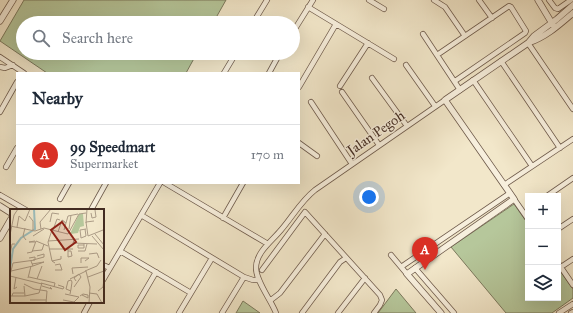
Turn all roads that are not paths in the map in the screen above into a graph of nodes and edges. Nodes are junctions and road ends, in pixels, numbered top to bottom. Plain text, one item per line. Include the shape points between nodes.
1 (13, 0) edge
2 (267, 0) edge
3 (312, 0) edge
4 (369, 0) edge
5 (434, 0) edge
6 (480, 0) edge
7 (538, 0) edge
8 (549, 0) edge
9 (571, 0) edge
10 (573, 5) edge
11 (308, 7) junction
12 (384, 9) dead end
13 (573, 12) edge
14 (257, 16) edge
15 (492, 18) junction
16 (300, 20) edge
17 (0, 21) edge
18 (336, 24) junction
19 (553, 25) junction
20 (424, 34) dead end
21 (466, 36) junction
22 (368, 43) junction
23 (528, 43) junction
24 (437, 55) junction
25 (0, 57) edge
26 (394, 59) dead end
27 (232, 60) edge
28 (276, 60) edge
29 (501, 62) junction
30 (406, 65) dead end
31 (0, 66) edge
32 (13, 66) junction
33 (22, 72) edge
34 (225, 72) edge
35 (270, 72) edge
36 (372, 78) dead end
37 (473, 80) junction
38 (455, 82) junction
39 (16, 84) edge
40 (300, 85) edge
41 (340, 86) dead end
42 (460, 90) junction
43 (342, 92) dead end
44 (445, 100) junction
45 (311, 102) dead end
46 (435, 106) junction
47 (573, 109) edge
48 (0, 112) edge
49 (407, 126) junction
50 (573, 139) edge
51 (300, 144) edge
52 (379, 145) junction
53 (560, 148) junction
54 (16, 150) edge
55 (317, 156) dead end
56 (352, 164) junction
57 (532, 166) junction
58 (6, 167) dead end
59 (573, 178) edge
60 (69, 184) edge
61 (105, 184) edge
62 (159, 184) edge
63 (167, 184) edge
64 (241, 184) edge
65 (504, 185) junction
66 (510, 193) junction
67 (551, 193) edge
68 (0, 195) edge
69 (60, 199) dead end
70 (514, 199) junction
71 (0, 206) edge
72 (24, 209) edge
73 (92, 209) edge
74 (10, 212) edge
75 (523, 212) joint
76 (141, 215) junction
77 (525, 215) edge
78 (223, 218) junction
79 (573, 219) edge
80 (10, 221) edge
81 (561, 227) edge
82 (325, 234) junction
83 (0, 238) edge
84 (440, 241) junction
85 (268, 244) junction
86 (445, 248) junction
87 (120, 251) junction
88 (390, 255) dead end
89 (212, 258) junction
90 (346, 258) junction
91 (573, 259) edge
92 (104, 265) edge
93 (561, 265) edge
94 (401, 267) junction
95 (561, 267) edge
96 (110, 268) junction
97 (415, 268) junction
98 (262, 270) dead end
99 (156, 272) junction
100 (407, 274) junction
101 (244, 277) junction
102 (104, 278) edge
103 (365, 278) junction
104 (258, 280) junction
105 (573, 285) edge
106 (191, 293) junction
107 (270, 300) junction
108 (89, 303) edge
109 (573, 304) edge
110 (84, 313) edge
111 (132, 313) edge
112 (179, 313) edge
113 (222, 313) edge
114 (276, 313) edge
115 (302, 313) edge
116 (338, 313) edge
117 (374, 313) edge
118 (441, 313) edge
119 (454, 313) edge
120 (559, 313) edge

1 - 17 street
2 - 14 street
3 - 11 street
4 - 12 street
5 - 21 street via 445,7
6 - 15 street
7 - 19 street
8 - 9 street via 558,9
10 - 19 street
11 - 16 street
11 - 18 street
13 - 19 street
15 - 21 street
15 - 38 street via 509,6 526,31
18 - 22 street
18 - 40 street
19 - 23 street, Jalan Pegoh via 534,36
20 - 24 street
21 - 24 street
22 - 26 street
22 - 41 street
23 - 29 street, Jalan Pegoh
23 - 47 street
24 - 38 street
25 - 32 street
27 - 34 street
28 - 35 street
29 - 37 street, Jalan Pegoh
29 - 53 street
30 - 46 street
31 - 32 street
32 - 33 street
36 - 49 street
37 - 42 street, Jalan Pegoh
37 - 57 street
38 - 42 street
39 - 48 street
42 - 44 street, Jalan Pegoh
43 - 52 street
44 - 46 street, Jalan Pegoh
44 - 65 street
45 - 56 street
46 - 49 street, Jalan Pegoh
49 - 52 street, Jalan Pegoh
50 - 53 street
51 - 55 street
52 - 56 street, Jalan Pegoh
53 - 57 street
54 - 58 street
56 - 85 street, Jalan Pegoh via 308,196
57 - 65 street
59 - 67 street
60 - 69 street
61 - 73 street
62 - 76 street
63 - 78 street
64 - 78 street
65 - 66 street
66 - 70 street
66 - 84 street
68 - 72 street
70 - 75 street
70 - 86 street
71 - 74 street
75 - 77 street
76 - 87 street
76 - 89 street
78 - 85 street
79 - 81 street
80 - 83 street
82 - 90 street
82 - 98 street via 305,212
82 - 107 street via 280,293
84 - 86 street
84 - 94 street
85 - 104 street, Jalan Pegoh via 257,262
86 - 97 street
87 - 96 street
87 - 99 street
88 - 94 street
89 - 101 street
89 - 106 street
90 - 103 street
90 - 115 street via 340,262
91 - 93 street
92 - 96 street
94 - 100 street
95 - 105 street
96 - 102 street
97 - 100 street
97 - 119 street
99 - 106 street
99 - 111 street
100 - 118 street
101 - 104 street
101 - 113 street
103 - 116 street
103 - 117 street via 382,300
104 - 107 street
106 - 112 street
107 - 114 street
108 - 110 street
109 - 120 street

